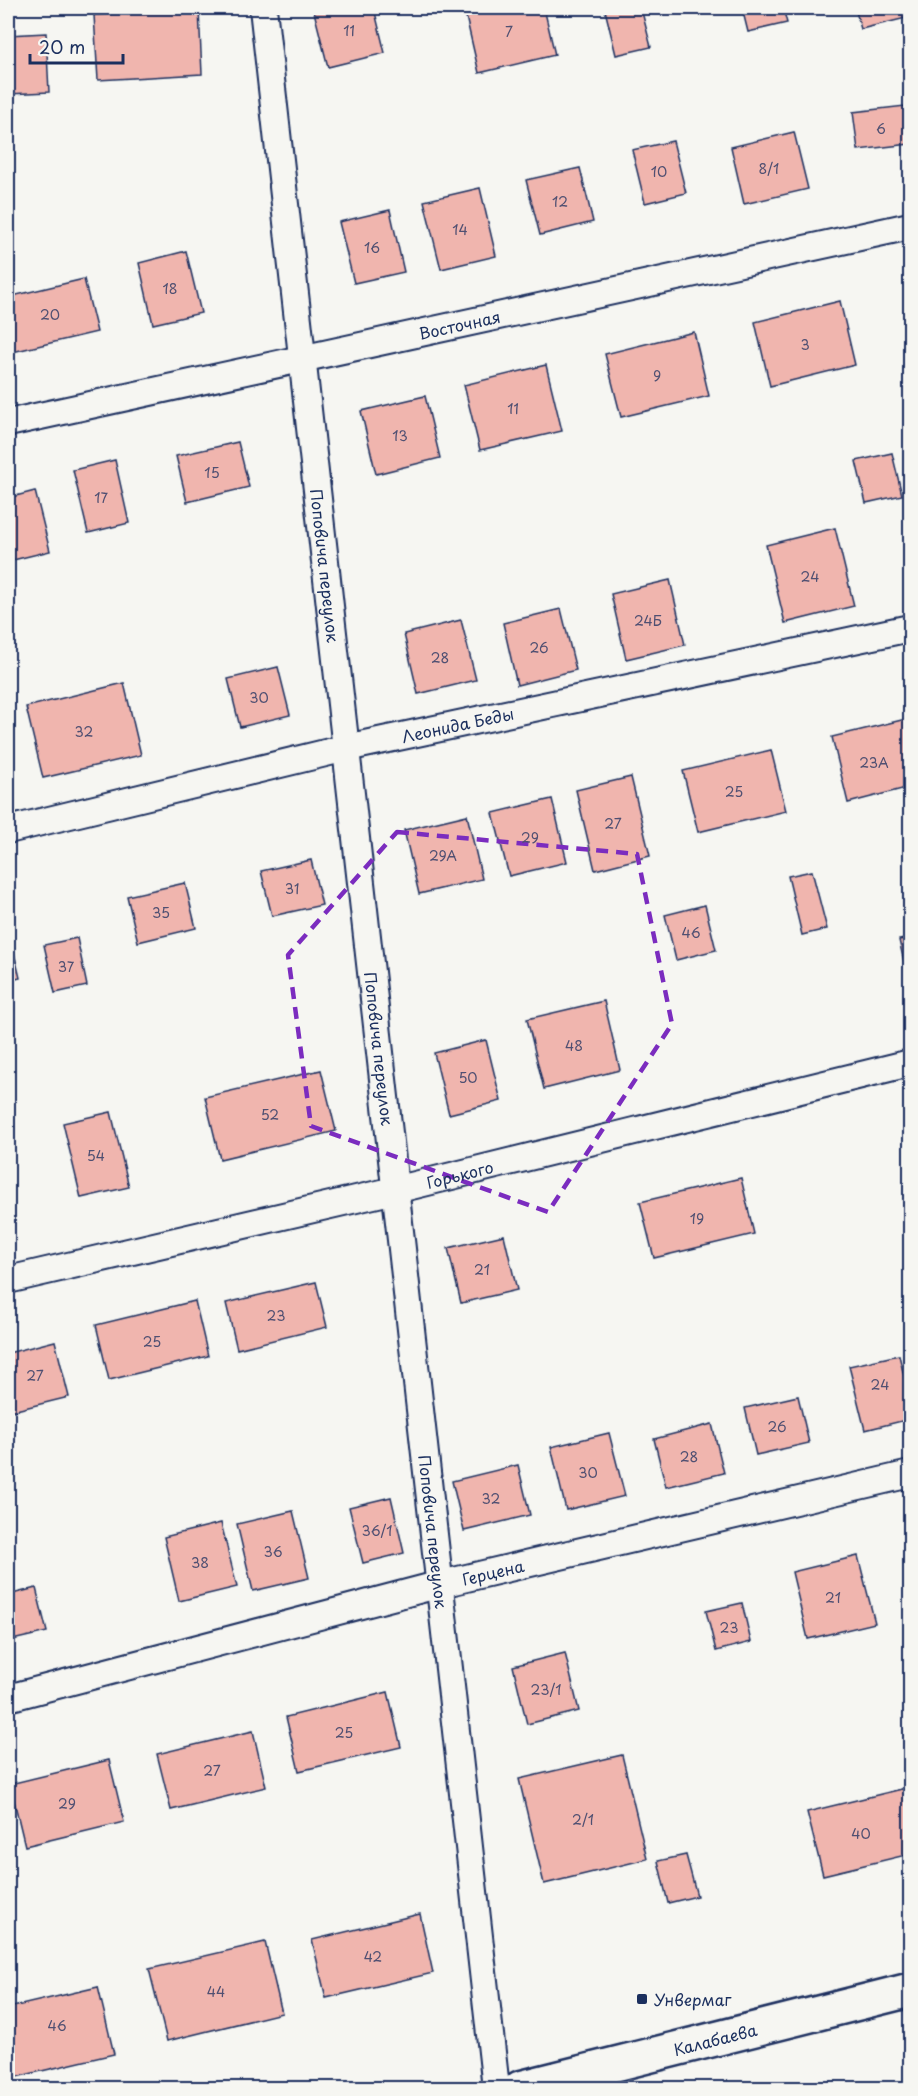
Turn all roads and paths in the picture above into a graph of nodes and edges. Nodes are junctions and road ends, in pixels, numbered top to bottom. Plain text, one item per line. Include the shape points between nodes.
1 (263, 8) edge
2 (910, 226) edge
3 (302, 358) junction
4 (8, 423) edge
5 (910, 628) edge
6 (346, 748) junction
7 (8, 830) edge
8 (910, 1063) edge
9 (395, 1190) junction
10 (8, 1280) edge
11 (910, 1474) edge
12 (441, 1584) junction
13 (8, 1698) edge
14 (910, 1990) edge
15 (496, 2088) edge
16 (520, 2088) edge

1 - 3 street, Поповича переулок
2 - 3 street, Восточная
3 - 4 street, Восточная
3 - 6 street, Поповича переулок
5 - 6 street, Леонида Беды
6 - 7 street, Леонида Беды
6 - 9 street, Поповича переулок
8 - 9 street, Горького
9 - 10 street, Горького
9 - 12 street, Поповича переулок
11 - 12 street, Герцена
12 - 13 street, Герцена
12 - 15 street, Поповича переулок
14 - 16 street, Калабаева

